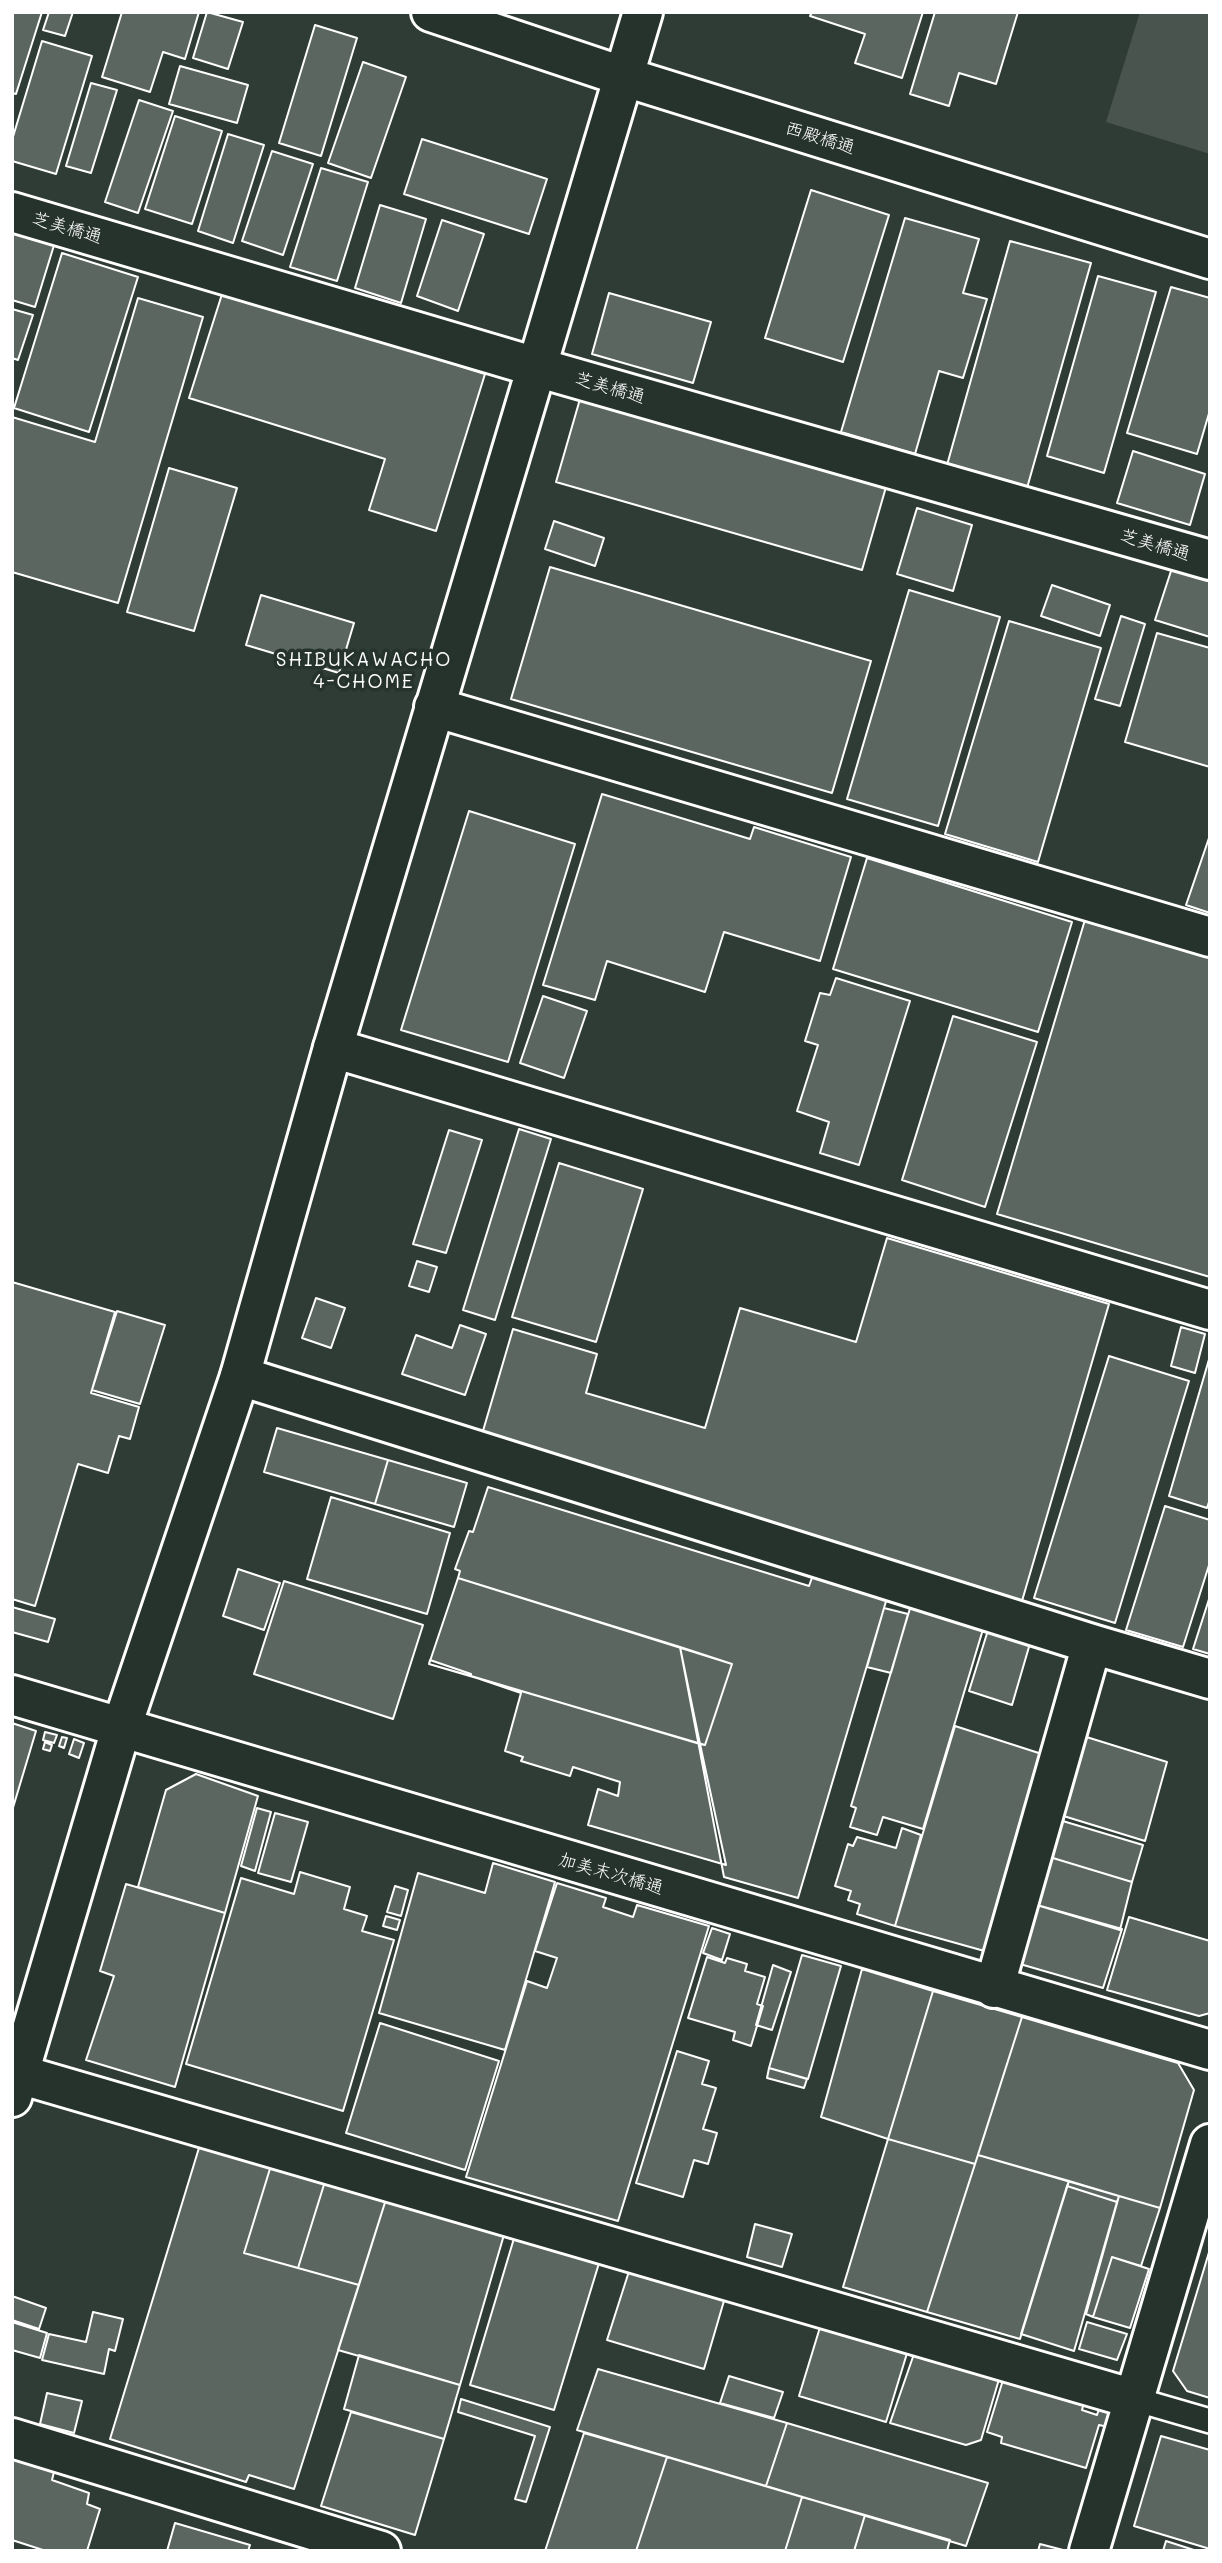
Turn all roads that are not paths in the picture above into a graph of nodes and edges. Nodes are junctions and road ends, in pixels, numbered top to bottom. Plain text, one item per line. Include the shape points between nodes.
1 (431, 12) edge
2 (643, 12) edge
3 (625, 78) junction
4 (12, 212) edge
5 (1210, 259) edge
6 (536, 367) junction
7 (1210, 560) edge
8 (434, 707) junction
9 (1210, 937) edge
10 (333, 1048) junction
11 (1210, 1310) edge
12 (240, 1376) junction
13 (1092, 1644) junction
14 (1210, 1679) edge
15 (12, 1695) edge
16 (121, 1730) junction
17 (994, 1988) junction
18 (1210, 2050) edge
19 (14, 2081) edge
20 (1210, 2144) edge
21 (1134, 2399) junction
22 (1210, 2421) edge
23 (12, 2438) edge
24 (381, 2551) edge
25 (1089, 2551) edge

1 - 3 street, 西殿橋通
2 - 3 street
3 - 5 street, 西殿橋通
3 - 6 street
4 - 6 street, 芝美橋通
6 - 7 street, 芝美橋通
6 - 8 street
8 - 9 street
8 - 10 street
10 - 11 street
10 - 12 street
12 - 13 street
12 - 16 street
13 - 14 street
13 - 17 street
15 - 16 street, 加美末次橋通
16 - 17 street, 加美末次橋通
16 - 19 street
17 - 18 street, 加美末次橋通
19 - 21 street
20 - 21 street
21 - 22 lane
21 - 25 street
23 - 24 street

